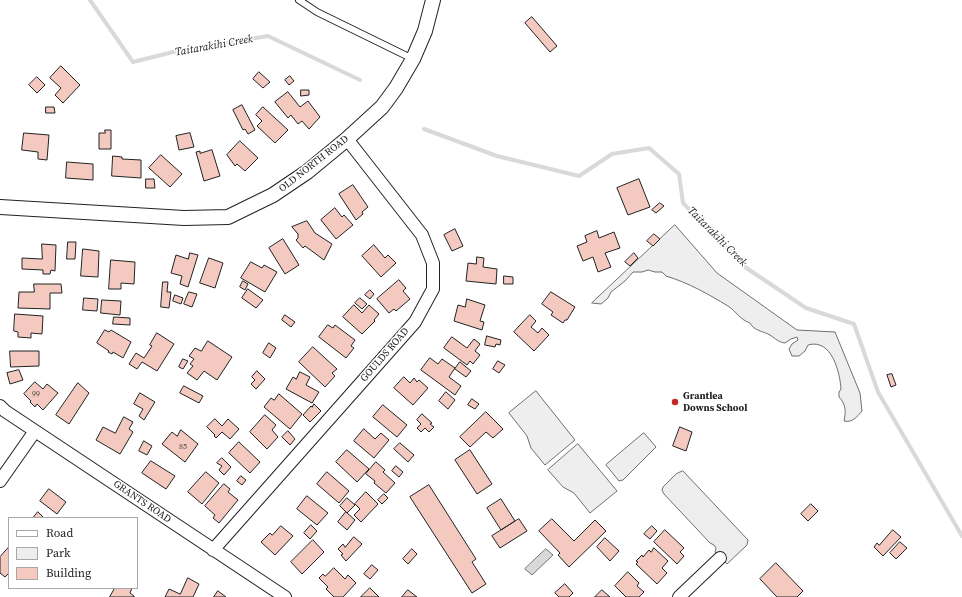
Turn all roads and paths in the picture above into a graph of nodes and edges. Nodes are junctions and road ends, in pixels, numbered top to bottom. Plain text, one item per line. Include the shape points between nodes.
1 (299, 0) edge
2 (433, 0) edge
3 (413, 59) junction
4 (347, 139) junction
5 (0, 207) edge
6 (0, 406) edge
7 (35, 431) junction
8 (0, 481) edge
9 (213, 550) junction
10 (720, 558) dead end
11 (284, 597) edge
12 (679, 597) edge

1 - 3 lane via 317,12
2 - 3 street, OLD NORTH ROAD via 425,31
3 - 4 street, OLD NORTH ROAD via 382,107
4 - 5 street, OLD NORTH ROAD via 307,172 273,195 228,217 184,218
4 - 9 street, GOULDS ROAD via 422,235 433,263 433,289 415,322
6 - 7 street, GRANTS ROAD
7 - 8 street
7 - 9 street, GRANTS ROAD
9 - 11 street, GRANTS ROAD
10 - 12 street

